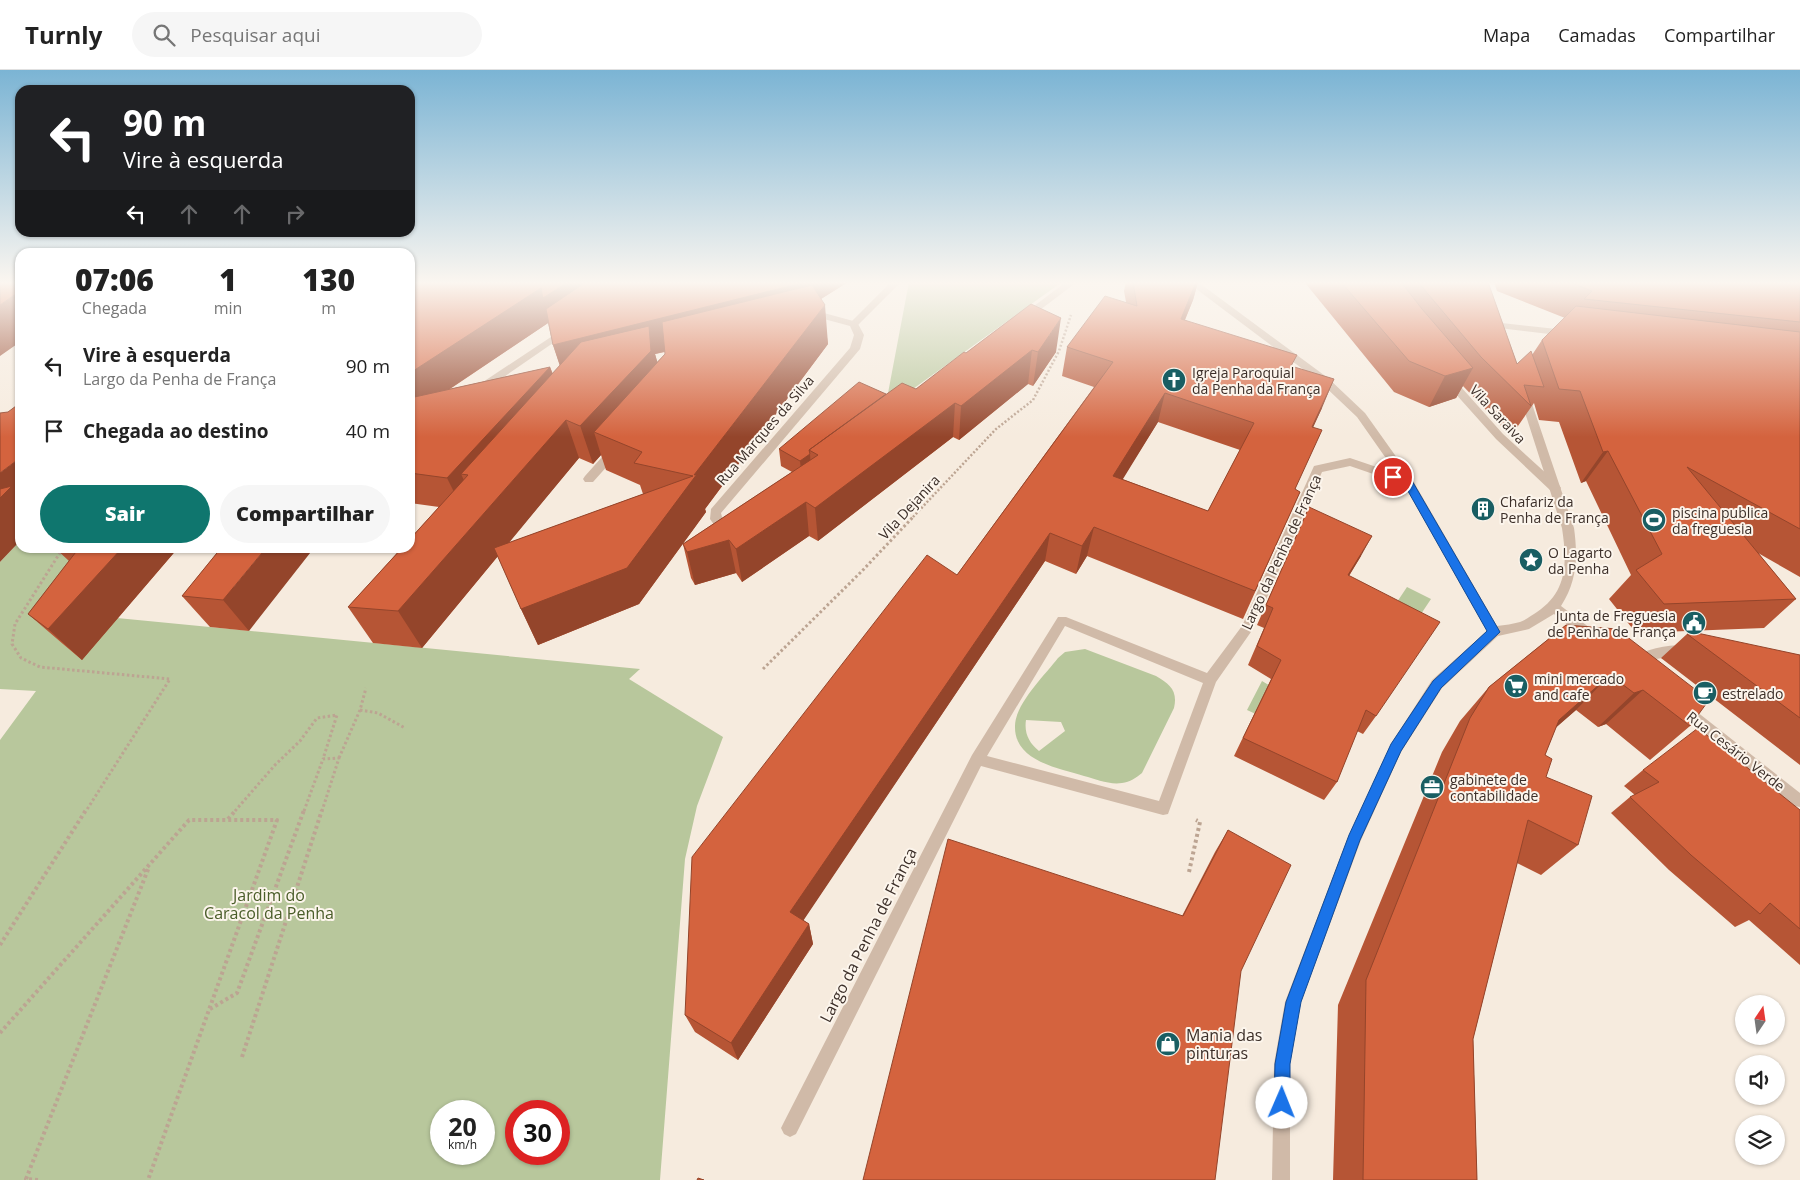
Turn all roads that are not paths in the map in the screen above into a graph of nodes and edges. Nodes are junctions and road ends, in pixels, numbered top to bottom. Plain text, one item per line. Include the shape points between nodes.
1 (560, 334) edge
2 (858, 334) edge
3 (1262, 334) edge
4 (1439, 369) edge
5 (1519, 380) edge
6 (471, 394) edge
7 (622, 442) edge
8 (589, 480) dead end
9 (1408, 482) junction
10 (1555, 488) junction
11 (746, 528) edge
12 (1554, 607) junction
13 (1494, 632) junction
14 (1600, 644) edge
15 (1702, 649) edge
16 (1644, 678) edge
17 (1210, 680) junction
18 (1671, 699) edge
19 (977, 759) junction
20 (1800, 802) edge
21 (790, 1128) dead end
22 (1281, 1180) edge

1 - 6 street
2 - 11 street, Rua Marques da Silva via 855,349 715,512 719,525
3 - 9 street via 1324,380 1361,415
4 - 10 street, Vila Saraiva via 1495,433
5 - 10 street
7 - 8 street
9 - 13 street
9 - 17 street, Largo da Penha de França via 1350,462 1318,469 1247,629
10 - 12 street via 1571,549 1565,590
12 - 13 street via 1526,626
12 - 14 street
13 - 22 street via 1437,684 1396,748 1354,840 1293,1002 1282,1064
15 - 16 street via 1663,651 1626,665
17 - 19 street, Largo da Penha de França via 1062,620
17 - 19 street, Largo da Penha de França via 1163,809
18 - 20 street, Rua Cesário Verde
19 - 21 street, Largo da Penha de França

